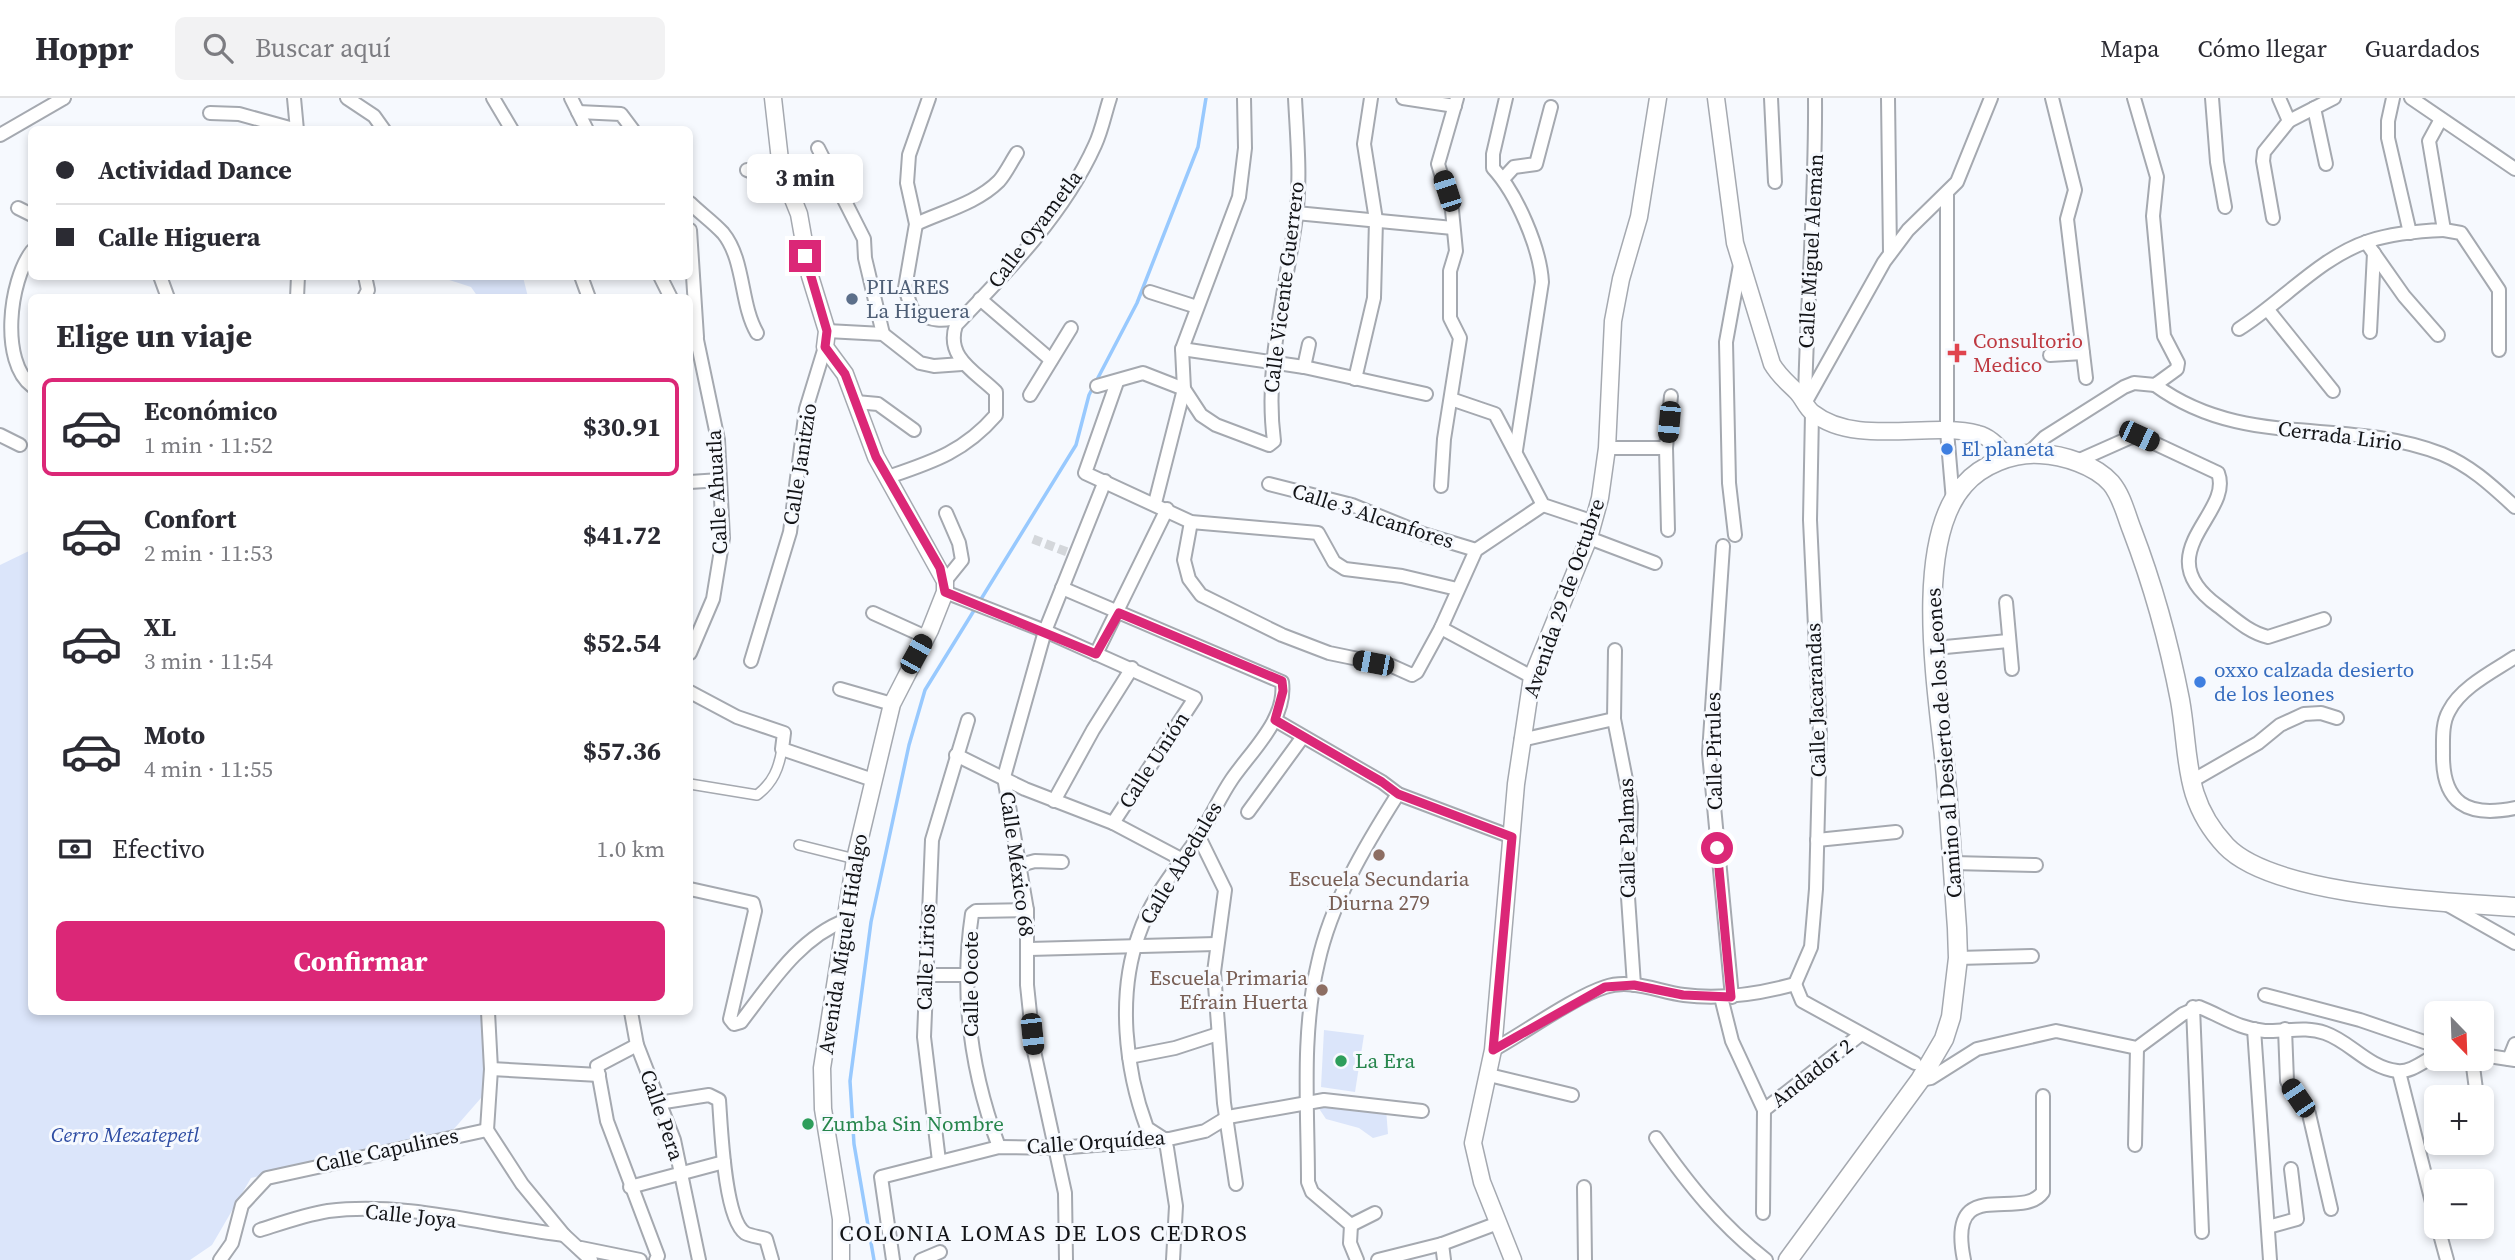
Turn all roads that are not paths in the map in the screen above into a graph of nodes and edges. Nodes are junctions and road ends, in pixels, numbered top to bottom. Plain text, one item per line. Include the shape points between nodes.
1 (64, 98) edge
2 (294, 98) edge
3 (347, 98) edge
4 (493, 98) edge
5 (571, 98) edge
6 (773, 98) edge
7 (929, 98) edge
8 (1110, 98) edge
9 (1244, 98) edge
10 (1295, 98) edge
11 (1371, 98) edge
12 (1403, 98) edge
13 (1506, 98) edge
14 (1658, 98) edge
15 (1716, 98) edge
16 (1771, 98) edge
17 (1815, 98) edge
18 (1888, 98) edge
19 (1991, 98) edge
20 (2052, 98) edge
21 (2134, 98) edge
22 (2212, 98) edge
23 (2279, 98) edge
24 (2334, 98) edge
25 (2393, 98) edge
26 (2411, 98) edge
27 (1456, 102) edge
28 (1551, 107) dead end
29 (2314, 108) junction
30 (579, 112) junction
31 (209, 113) dead end
32 (2441, 119) junction
33 (2289, 121) junction
34 (282, 126) edge
35 (297, 126) edge
36 (381, 126) edge
37 (510, 126) edge
38 (585, 126) edge
39 (630, 126) edge
40 (0, 135) edge
41 (818, 148) dead end
42 (1017, 153) dead end
43 (2326, 164) dead end
44 (2515, 169) edge
45 (747, 170) dead end
46 (1503, 179) junction
47 (1776, 182) dead end
48 (788, 186) junction
49 (1947, 194) junction
50 (693, 206) edge
51 (2225, 207) dead end
52 (18, 208) dead end
53 (28, 213) edge
54 (1296, 213) junction
55 (2273, 218) dead end
56 (1376, 220) junction
57 (916, 224) junction
58 (1453, 228) junction
59 (2444, 230) junction
60 (2410, 233) junction
61 (2366, 242) junction
62 (1890, 253) junction
63 (2374, 253) junction
64 (28, 256) edge
65 (1740, 265) junction
66 (693, 277) edge
67 (1150, 292) dead end
68 (980, 299) junction
69 (1197, 307) junction
70 (2268, 310) junction
71 (967, 313) junction
72 (1071, 328) dead end
73 (2239, 329) dead end
74 (2370, 332) dead end
75 (693, 333) edge
76 (757, 333) dead end
77 (883, 334) junction
78 (2438, 335) dead end
79 (826, 339) junction
80 (697, 340) junction
81 (1309, 344) dead end
82 (1182, 349) junction
83 (2499, 350) dead end
84 (2083, 353) junction
85 (2050, 355) dead end
86 (1051, 360) junction
87 (962, 364) junction
88 (1273, 364) junction
89 (1304, 367) junction
90 (2086, 378) dead end
91 (1355, 379) junction
92 (28, 382) edge
93 (1117, 382) junction
94 (2155, 385) junction
95 (1097, 386) dead end
96 (1184, 389) junction
97 (2333, 391) dead end
98 (1426, 394) dead end
99 (1030, 395) dead end
100 (1671, 396) dead end
101 (1451, 399) junction
102 (856, 402) junction
103 (1809, 408) junction
104 (914, 430) dead end
105 (1947, 432) junction
106 (0, 435) edge
107 (20, 444) dead end
108 (1607, 448) junction
109 (1667, 448) junction
110 (1516, 450) junction
111 (2029, 453) junction
112 (2008, 457) junction
113 (2075, 462) junction
114 (888, 477) junction
115 (720, 480) junction
116 (1105, 481) junction
117 (693, 482) edge
118 (1269, 484) dead end
119 (1441, 486) dead end
120 (1953, 501) junction
121 (1543, 505) junction
122 (1161, 506) junction
123 (2515, 507) edge
124 (946, 513) dead end
125 (1191, 522) junction
126 (1594, 522) junction
127 (1668, 530) dead end
128 (1735, 535) dead end
129 (1589, 538) junction
130 (1723, 546) dead end
131 (1476, 550) junction
132 (1655, 563) dead end
133 (945, 586) junction
134 (1062, 588) junction
135 (1457, 589) junction
136 (2006, 602) dead end
137 (873, 612) dead end
138 (1119, 613) junction
139 (2324, 618) dead end
140 (1441, 628) junction
141 (1045, 631) junction
142 (926, 637) junction
143 (2008, 640) junction
144 (693, 646) edge
145 (1935, 648) junction
146 (1615, 650) dead end
147 (1096, 654) junction
148 (2515, 656) edge
149 (751, 661) dead end
150 (1132, 668) junction
151 (2012, 669) dead end
152 (1532, 677) junction
153 (840, 689) dead end
154 (693, 694) edge
155 (892, 704) junction
156 (2336, 718) dead end
157 (1614, 719) junction
158 (968, 720) dead end
159 (1275, 720) junction
160 (1302, 738) junction
161 (1521, 740) junction
162 (782, 749) junction
163 (956, 755) junction
164 (1004, 777) junction
165 (873, 780) junction
166 (2190, 782) junction
167 (693, 784) edge
168 (1398, 794) junction
169 (1054, 801) junction
170 (2515, 808) edge
171 (1248, 812) dead end
172 (1113, 823) junction
173 (1896, 832) dead end
174 (1199, 837) junction
175 (1512, 837) junction
176 (1818, 839) junction
177 (799, 845) dead end
178 (855, 859) junction
179 (1181, 859) junction
180 (1062, 862) dead end
181 (1952, 863) junction
182 (1020, 865) junction
183 (2036, 865) dead end
184 (693, 890) edge
185 (2442, 902) junction
186 (2515, 907) edge
187 (1027, 910) junction
188 (846, 920) junction
189 (2515, 943) edge
190 (1216, 944) junction
191 (1135, 947) junction
192 (1029, 949) junction
193 (2032, 956) dead end
194 (1958, 958) junction
195 (925, 975) junction
196 (969, 975) junction
197 (1796, 984) junction
198 (1634, 985) junction
199 (2265, 995) dead end
200 (1726, 997) junction
201 (2193, 1007) junction
202 (488, 1015) edge
203 (632, 1015) edge
204 (2254, 1029) junction
205 (2285, 1029) junction
206 (1219, 1034) junction
207 (1860, 1035) junction
208 (2424, 1042) edge
209 (2515, 1044) edge
210 (637, 1045) junction
211 (2137, 1048) junction
212 (1493, 1050) junction
213 (1129, 1057) junction
214 (2494, 1057) edge
215 (2512, 1059) edge
216 (2424, 1062) edge
217 (491, 1069) junction
218 (1917, 1072) junction
219 (2399, 1072) junction
220 (1489, 1074) junction
221 (599, 1075) junction
222 (1572, 1095) dead end
223 (2043, 1096) dead end
224 (658, 1102) junction
225 (1309, 1104) junction
226 (1422, 1111) dead end
227 (1764, 1111) junction
228 (1228, 1117) junction
229 (487, 1130) junction
230 (1656, 1138) dead end
231 (1164, 1139) junction
232 (2135, 1145) dead end
233 (999, 1147) junction
234 (1058, 1148) junction
235 (939, 1161) junction
236 (724, 1162) junction
237 (2291, 1169) dead end
238 (2424, 1171) edge
239 (681, 1172) junction
240 (1236, 1184) dead end
241 (630, 1187) junction
242 (1584, 1187) dead end
243 (2332, 1209) dead end
244 (1375, 1213) dead end
245 (1763, 1213) dead end
246 (1499, 1223) junction
247 (1351, 1225) junction
248 (2268, 1227) junction
249 (260, 1230) dead end
250 (2202, 1232) dead end
251 (564, 1236) junction
252 (2441, 1239) edge
253 (1442, 1244) junction
254 (582, 1248) junction
255 (940, 1252) dead end
256 (222, 1260) edge
257 (591, 1260) edge
258 (640, 1260) edge
259 (656, 1260) edge
260 (699, 1260) edge
261 (772, 1260) edge
262 (841, 1260) edge
263 (893, 1260) edge
264 (921, 1260) edge
265 (1066, 1260) edge
266 (1173, 1260) edge
267 (1357, 1260) edge
268 (1378, 1260) edge
269 (1444, 1260) edge
270 (1513, 1260) edge
271 (1585, 1260) edge
272 (1766, 1260) edge
273 (1788, 1260) edge
274 (1964, 1260) edge
275 (2270, 1260) edge
276 (2446, 1260) edge

1 - 40 street
2 - 35 street
3 - 36 street
4 - 37 street
5 - 30 street
6 - 48 street via 775,131
7 - 57 street via 909,155 907,183
8 - 68 street, Calle Oyametla via 1095,145 1067,192 1010,270
9 - 69 street via 1245,148 1239,197
10 - 54 street, Calle Vicente Guerrero
11 - 56 street via 1364,144
12 - 27 street
13 - 46 street via 1493,154 1493,168
14 - 108 street, Avenida 29 de Octubre via 1639,217 1613,321
15 - 65 street
16 - 47 street
17 - 103 street, Calle Miguel Alemán via 1807,309
18 - 62 street
19 - 49 street via 1961,174
20 - 84 street via 2075,190 2067,219
21 - 94 street via 2157,177 2153,216 2157,278 2164,336 2178,363 2177,369
22 - 51 street
23 - 33 street
24 - 29 street
25 - 60 street via 2388,138
26 - 32 street
27 - 58 street via 1438,164
28 - 46 street via 1536,164 1514,167
29 - 33 street
29 - 43 street
30 - 38 street
30 - 39 street via 621,114
31 - 34 street via 239,114
32 - 44 street
32 - 59 street via 2429,141
33 - 55 street via 2264,152
41 - 77 street via 864,239
42 - 57 street via 999,180 974,198
45 - 48 street
46 - 110 street via 1541,258 1542,282
48 - 79 street via 799,214
49 - 62 street
49 - 105 street
50 - 76 street via 724,235
52 - 53 street
54 - 56 street
54 - 88 street, Calle Vicente Guerrero
56 - 58 street
56 - 91 street via 1374,298
57 - 71 street via 905,288 912,310 942,322
58 - 101 street via 1456,251 1450,271 1450,318 1460,338
59 - 60 street
59 - 83 street via 2461,233 2499,289
60 - 61 street
61 - 63 street
61 - 70 street via 2331,261
62 - 103 street
63 - 74 street
63 - 78 street
64 - 92 street via 20,265 10,298 8,328 10,351
65 - 103 street via 1772,364 1780,379
65 - 128 street via 1726,342 1729,483
66 - 80 street
67 - 69 street
68 - 71 street, Calle Oyametla
68 - 86 street
69 - 82 street
70 - 73 street
70 - 97 street
71 - 87 street, Calle Oyametla via 952,338
72 - 86 street
75 - 80 street, Calle Ahuatla
77 - 79 street
77 - 87 street via 920,363
79 - 102 street
79 - 149 street, Calle Janitzio via 806,409 790,533
80 - 115 street, Calle Ahuatla via 718,440
81 - 89 street
82 - 88 street
82 - 96 street
84 - 85 street
84 - 90 street
86 - 99 street
87 - 114 street via 996,392 996,415 977,438 955,452
88 - 89 street
88 - 96 street, Calle Vicente Guerrero via 1269,409 1274,441 1269,445 1216,425 1201,415
89 - 91 street
91 - 98 street
93 - 95 street
93 - 96 street via 1143,373
93 - 116 street via 1085,473
94 - 111 street via 2124,387 2045,437
94 - 123 street, Cerrada Lirio via 2196,409 2243,425 2370,436 2442,454 2476,472
96 - 122 street
100 - 109 street
101 - 110 street via 1495,414
101 - 119 street
102 - 104 street via 878,404
102 - 114 street
103 - 105 street via 1843,426
103 - 176 street, Calle Jacarandas via 1820,734
105 - 112 street via 1978,434
105 - 120 street
106 - 107 street
108 - 109 street
108 - 126 street, Avenida 29 de Octubre
109 - 127 street
110 - 121 street
111 - 112 main road, Camino al Desierto de los Leones
111 - 113 main road, Camino al Desierto de los Leones
112 - 120 main road, Camino al Desierto de los Leones via 1977,473
113 - 139 street via 2139,436 2218,473 2221,490 2194,538 2189,561 2202,594 2248,629 2268,637
113 - 166 main road, Camino al Desierto de los Leones via 2101,474 2117,491 2141,554 2180,703
114 - 133 street
115 - 117 street
115 - 144 street, Calle Ahuatla via 720,569
116 - 122 street
116 - 134 street, Calle México 68
118 - 131 street, Calle 3 Alcanfores via 1352,505
120 - 145 main road, Camino al Desierto de los Leones via 1932,581
121 - 126 street
121 - 131 street, Calle 3 Alcanfores
122 - 125 street
122 - 138 street
124 - 133 street via 960,543 962,560
125 - 135 street via 1318,533 1334,562 1345,569
125 - 140 street, Calle 3 Alcanfores via 1184,560 1189,579 1201,595 1282,635 1329,653 1392,666 1404,674 1417,672
126 - 129 street, Avenida 29 de Octubre
129 - 132 street
129 - 152 street, Avenida 29 de Octubre
130 - 200 street, Calle Pirules via 1709,753
131 - 135 street, Calle 3 Alcanfores
133 - 141 street via 967,600
133 - 142 street, Avenida Miguel Hidalgo
134 - 138 street
134 - 141 street, Calle México 68
135 - 140 street, Calle 3 Alcanfores
136 - 143 street
137 - 142 street
138 - 147 street
138 - 159 street via 1282,681
140 - 152 street
141 - 147 street
141 - 164 street, Calle México 68
142 - 155 street, Avenida Miguel Hidalgo
143 - 145 street
143 - 151 street
145 - 181 main road, Camino al Desierto de los Leones
146 - 157 street, Calle Palmas
147 - 150 street
148 - 170 street via 2456,699 2449,710 2444,723 2443,772 2451,797 2461,805 2500,811
150 - 169 street
150 - 172 street, Calle Unión via 1195,698
152 - 161 street, Avenida 29 de Octubre
153 - 155 street
154 - 162 street via 737,717 784,733
155 - 165 street, Avenida Miguel Hidalgo
156 - 166 street via 2304,713
157 - 161 street
157 - 198 street, Calle Palmas via 1631,805 1628,897
158 - 163 street
159 - 160 street
159 - 174 street, Calle Abedules via 1231,779
160 - 168 street
160 - 171 street
161 - 175 street, Avenida 29 de Octubre
162 - 165 street
162 - 167 street via 768,787 758,794
163 - 164 street
163 - 195 street, Calle Lirios via 932,840
164 - 169 street
164 - 182 street, Calle México 68
165 - 178 street, Avenida Miguel Hidalgo
166 - 185 main road, Camino al Desierto de los Leones via 2206,819 2227,847 2266,873 2316,886
168 - 175 street
168 - 225 street via 1352,873 1318,961 1307,1044
169 - 172 street
172 - 179 street
173 - 176 street
174 - 179 street, Calle Abedules
174 - 190 street via 1225,890
175 - 212 street, Avenida 29 de Octubre
176 - 197 street, Calle Jacarandas via 1811,947
177 - 178 street
178 - 188 street, Avenida Miguel Hidalgo
179 - 191 street, Calle Abedules via 1164,883
180 - 182 street
181 - 183 street
181 - 194 main road, Camino al Desierto de los Leones
182 - 187 street, Calle México 68
184 - 188 street via 752,903 755,911 730,1019 734,1024 741,1022 806,943
185 - 186 main road, Camino al Desierto de los Leones
185 - 189 street
187 - 192 street, Calle México 68
187 - 196 street, Calle Ocote via 972,914
188 - 262 street, Avenida Miguel Hidalgo via 821,1091 841,1219
190 - 191 street
190 - 206 street
191 - 192 street
191 - 213 street, Calle Abedules via 1127,1002
192 - 234 street, Calle México 68 via 1027,985 1034,1051
193 - 194 street
194 - 218 main road, Camino al Desierto de los Leones via 1949,1025
195 - 196 street
195 - 235 street, Calle Lirios via 924,1037
196 - 233 street, Calle Ocote via 973,1061
197 - 200 street
197 - 207 street via 1802,1001
198 - 200 street via 1683,995
198 - 212 street via 1605,987
199 - 208 street
200 - 227 street, Calle Pirules via 1732,1041
201 - 204 street
201 - 211 street
201 - 250 street
202 - 217 street, Calle Capulines
203 - 210 street, Calle Pera
204 - 205 street
204 - 248 street
205 - 219 street via 2326,1033 2365,1060
205 - 243 street via 2287,1081 2309,1114
206 - 213 street
206 - 228 street
207 - 218 street
207 - 227 street, Andador 2
209 - 215 street
210 - 221 street via 598,1063
210 - 224 street, Calle Pera
211 - 218 street via 2056,1031 1977,1049 1931,1079
211 - 232 street
212 - 220 street, Avenida 29 de Octubre
213 - 231 street, Calle Abedules via 1147,1128
214 - 215 street
216 - 219 street
217 - 221 street
217 - 229 street, Calle Capulines
218 - 273 main road, Camino al Desierto de los Leones
219 - 238 street
220 - 222 street
220 - 246 street, Avenida 29 de Octubre via 1474,1152
221 - 241 street via 607,1121
223 - 274 street via 2043,1192 2029,1201 1993,1203 1968,1215 1962,1221 1960,1238
224 - 236 street via 715,1096
224 - 239 street, Calle Pera
225 - 226 street, Calle Orquídea via 1342,1100
225 - 228 street, Calle Orquídea
225 - 247 street via 1308,1182 1312,1192
227 - 245 street
228 - 231 street, Calle Orquídea via 1205,1131
228 - 240 street
229 - 251 street
229 - 256 street, Calle Capulines via 267,1178 242,1205 232,1243
230 - 272 street via 1709,1209
231 - 234 street, Calle Orquídea
231 - 266 street, Calle Abedules via 1176,1206
233 - 234 street, Calle Orquídea
233 - 235 street, Calle Orquídea
234 - 265 street, Calle México 68 via 1065,1193
235 - 263 street, Calle Orquídea via 881,1177
236 - 239 street
236 - 261 street via 727,1191 740,1226 745,1233 766,1239
237 - 248 street via 2297,1219
239 - 241 street
239 - 260 street, Calle Pera
241 - 259 street
242 - 271 street
244 - 247 street
246 - 253 street
246 - 270 street, Avenida 29 de Octubre
247 - 267 street via 1350,1243
248 - 275 street
249 - 251 street, Calle Joya via 303,1216 355,1210 402,1212
251 - 254 street
252 - 276 street
253 - 268 street
253 - 269 street
254 - 257 street
254 - 258 street
255 - 264 street

